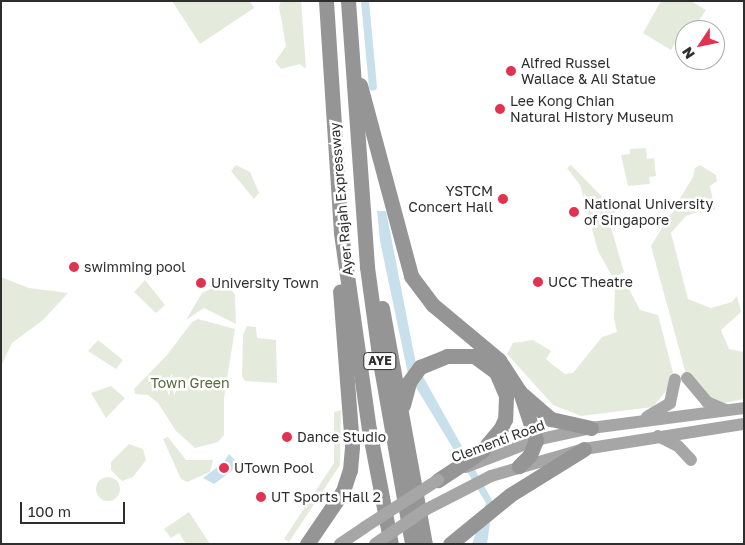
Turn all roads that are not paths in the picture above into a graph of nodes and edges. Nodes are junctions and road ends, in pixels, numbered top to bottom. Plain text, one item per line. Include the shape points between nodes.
1 (326, 1) edge
2 (348, 1) edge
3 (354, 78) junction
4 (341, 233) junction
5 (367, 233) junction
6 (520, 392) junction
7 (744, 408) edge
8 (402, 409) junction
9 (729, 410) junction
10 (636, 422) junction
11 (744, 424) edge
12 (591, 428) junction
13 (369, 429) junction
14 (658, 436) junction
15 (536, 440) junction
16 (584, 449) junction
17 (692, 460) dead end
18 (518, 466) junction
19 (438, 480) junction
20 (307, 544) edge
21 (340, 544) edge
22 (375, 544) edge
23 (380, 544) edge
24 (391, 544) edge
25 (412, 544) edge
26 (425, 544) edge
27 (450, 544) edge

1 - 4 highway, Ayer Rajah Expressway / AYE
2 - 3 highway, Ayer Rajah Expressway / AYE
3 - 5 highway, Ayer Rajah Expressway / AYE
3 - 6 highway via 364,94 411,276 433,305 499,360
4 - 13 highway, Ayer Rajah Expressway / AYE
4 - 20 highway via 337,261 352,446 350,470 343,492
5 - 8 highway
5 - 25 highway, Ayer Rajah Expressway / AYE via 380,362
6 - 12 highway via 551,419
6 - 15 highway
7 - 9 main road, Clementi Road
8 - 19 highway via 409,382 420,368 447,356 474,356 496,372 506,396 505,419 501,428 482,451
8 - 26 highway
9 - 10 main road, Clementi Road
9 - 10 main road via 707,402 681,379 668,406
10 - 12 main road, Clementi Road
11 - 14 main road
12 - 15 main road, Clementi Road
13 - 23 highway via 368,459
13 - 24 highway, Ayer Rajah Expressway / AYE
14 - 16 main road
14 - 17 main road via 678,446
15 - 18 highway via 530,455
15 - 19 main road, Clementi Road
16 - 18 main road
16 - 27 highway via 510,495
18 - 22 main road, bridge via 454,494
19 - 21 main road, Clementi Road, bridge

